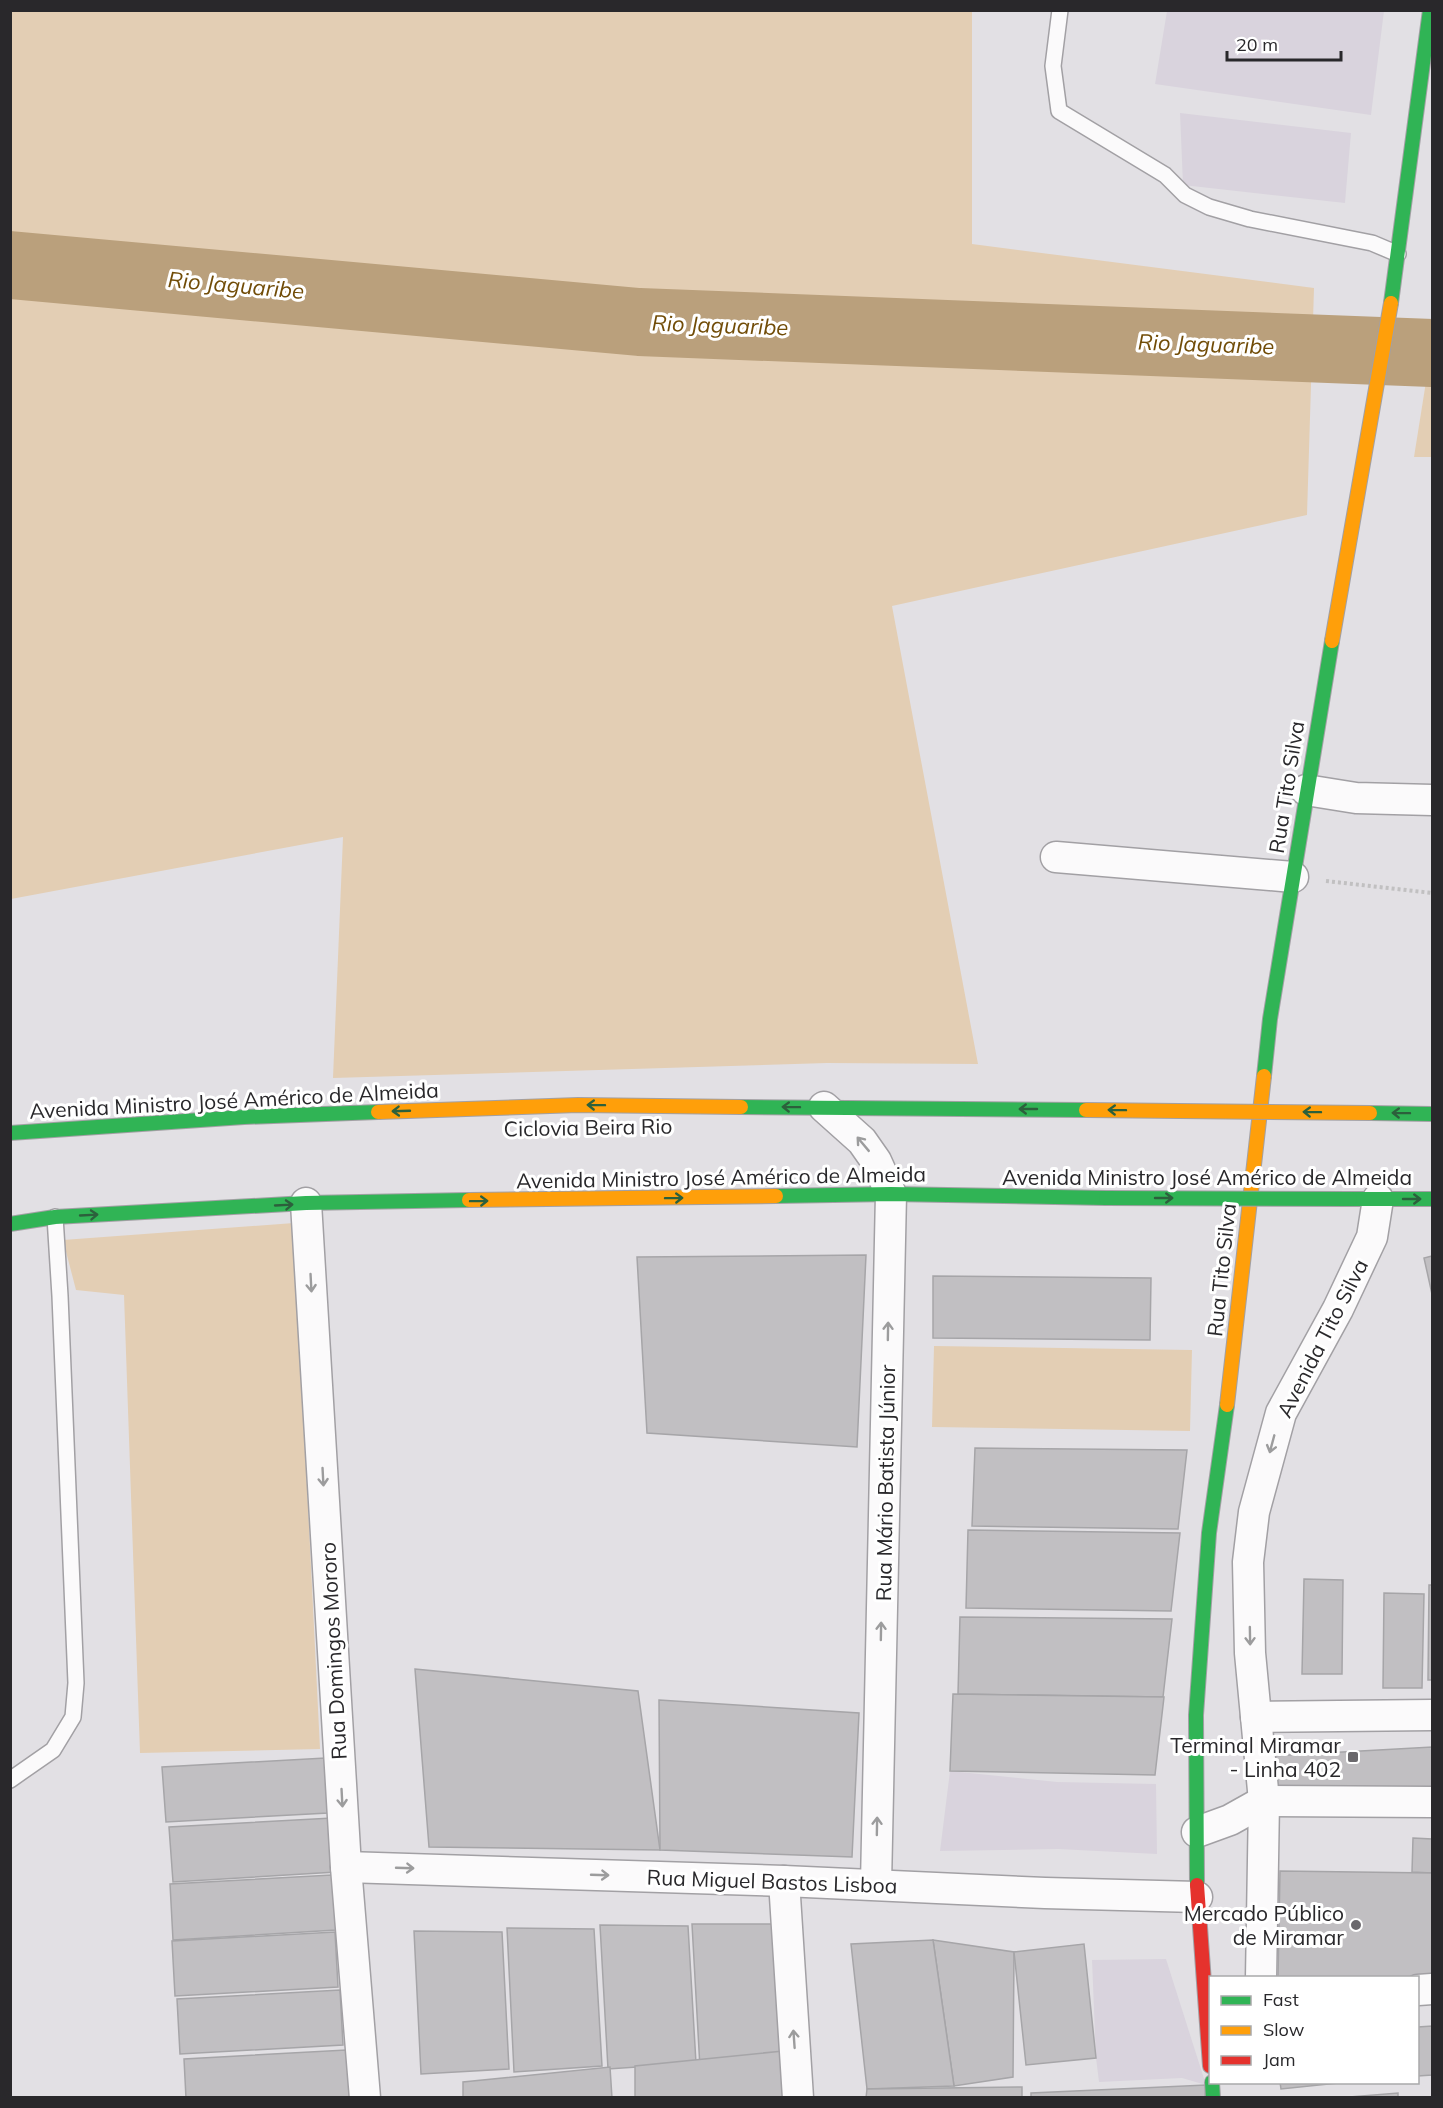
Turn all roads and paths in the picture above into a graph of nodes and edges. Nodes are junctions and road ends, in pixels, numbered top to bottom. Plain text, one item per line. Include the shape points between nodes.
1 (1059, 10) edge
2 (1430, 10) edge
3 (1398, 254) junction
4 (1306, 790) junction
5 (1432, 800) edge
6 (1056, 857) dead end
7 (1293, 877) junction
8 (1432, 893) edge
9 (824, 1107) junction
10 (1432, 1114) edge
11 (10, 1133) edge
12 (891, 1194) junction
13 (1364, 1199) junction
14 (1432, 1199) edge
15 (306, 1203) junction
16 (55, 1217) junction
17 (10, 1224) edge
18 (1432, 1715) edge
19 (1256, 1717) junction
20 (10, 1780) edge
21 (1264, 1801) junction
22 (1432, 1802) edge
23 (1197, 1832) junction
24 (346, 1867) junction
25 (784, 1881) junction
26 (876, 1884) junction
27 (1197, 1897) junction
28 (1261, 1976) edge
29 (1207, 1998) edge
30 (1209, 2043) edge
31 (365, 2097) edge
32 (798, 2097) edge

1 - 3 lane via 1053,66 1059,111 1165,175 1185,195 1209,207 1372,243
2 - 3 main road, Rua Tito Silva
3 - 4 main road, Rua Tito Silva
4 - 5 street via 1356,798
4 - 7 main road, Rua Tito Silva
6 - 7 street
7 - 8 path
7 - 23 main road, Rua Tito Silva via 1270,1019 1230,1384 1209,1533 1196,1715
10 -> 9 main road, Avenida Ministro José Américo de Almeida, bridge
9 -> 11 main road, Avenida Ministro José Américo de Almeida via 566,1105 244,1117
12 -> 9 street, Rua Mário Batista Júnior via 862,1141
12 -> 13 main road, Avenida Ministro José Américo de Almeida, bridge
15 -> 12 main road, Avenida Ministro José Américo de Almeida
26 -> 12 street, Rua Mário Batista Júnior
13 -> 14 main road, Avenida Ministro José Américo de Almeida
13 -> 19 street, Avenida Tito Silva via 1372,1237 1281,1413 1254,1512 1248,1562
16 -> 15 main road, Avenida Ministro José Américo de Almeida
15 -> 24 street, Rua Domingos Mororo
16 - 17 main road, Avenida Ministro José Américo de Almeida
16 - 20 lane via 76,1683 73,1717 53,1750
18 - 19 street
19 - 21 street, Avenida Tito Silva
21 - 22 street
21 - 23 street
21 - 28 street, Avenida Tito Silva
23 - 27 main road, Rua Tito Silva
24 -> 25 street, Rua Miguel Bastos Lisboa
24 - 31 street, Rua Domingos Mororo
25 - 26 street, Rua Miguel Bastos Lisboa
32 -> 25 street
26 - 27 street, Rua Miguel Bastos Lisboa
27 - 29 main road, Rua Tito Silva
29 - 30 main road, Rua Tito Silva

